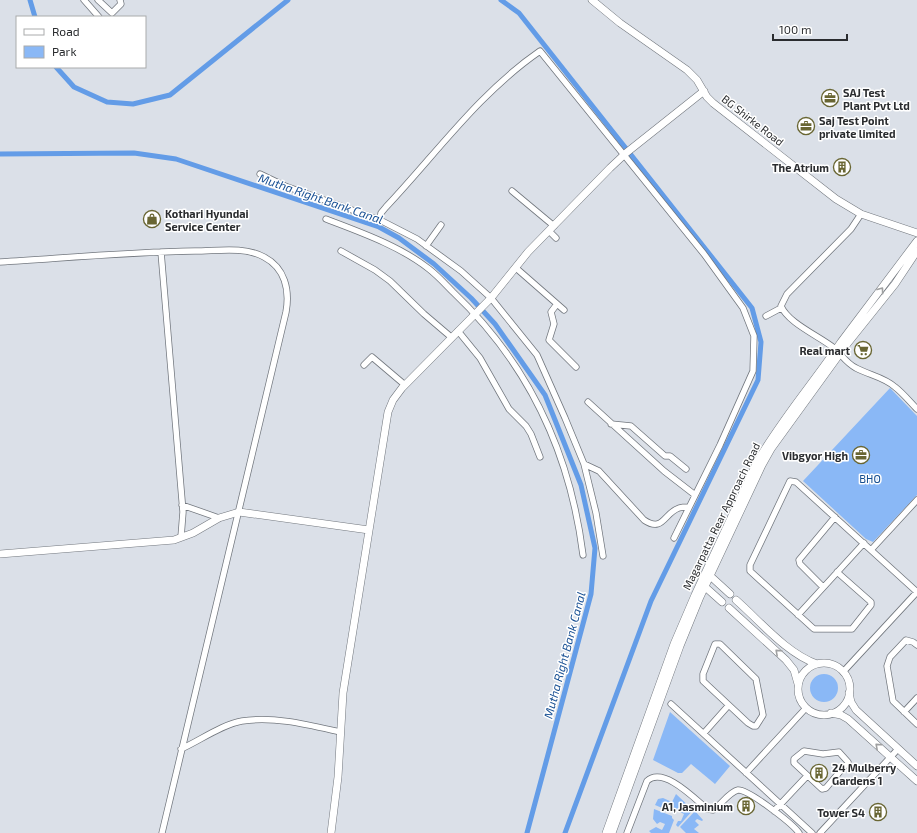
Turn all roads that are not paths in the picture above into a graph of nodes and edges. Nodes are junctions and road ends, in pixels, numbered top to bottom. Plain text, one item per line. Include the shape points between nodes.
1 (84, 0) edge
2 (98, 0) edge
3 (120, 0) edge
4 (592, 0) edge
5 (98, 16) edge
6 (704, 91) junction
7 (625, 154) junction
8 (260, 174) dead end
9 (512, 191) dead end
10 (861, 214) junction
11 (326, 219) dead end
12 (380, 220) junction
13 (442, 225) dead end
14 (551, 229) junction
15 (917, 233) edge
16 (556, 238) dead end
17 (917, 241) edge
18 (426, 246) junction
19 (341, 251) dead end
20 (917, 251) edge
21 (161, 252) junction
22 (0, 262) edge
23 (516, 268) junction
24 (489, 300) junction
25 (557, 304) junction
26 (781, 308) junction
27 (564, 310) dead end
28 (476, 311) junction
29 (766, 316) dead end
30 (458, 331) junction
31 (452, 337) junction
32 (838, 352) junction
33 (364, 365) dead end
34 (576, 367) dead end
35 (405, 385) junction
36 (588, 402) dead end
37 (917, 409) edge
38 (611, 424) junction
39 (540, 458) dead end
40 (584, 464) junction
41 (686, 469) dead end
42 (695, 495) junction
43 (917, 500) edge
44 (182, 506) junction
45 (689, 507) junction
46 (239, 512) junction
47 (835, 517) junction
48 (219, 518) junction
49 (369, 530) junction
50 (181, 537) junction
51 (674, 538) dead end
52 (864, 543) junction
53 (871, 550) junction
54 (0, 554) edge
55 (582, 555) dead end
56 (603, 556) dead end
57 (837, 572) junction
58 (708, 574) junction
59 (703, 585) junction
60 (824, 586) junction
61 (916, 591) edge
62 (730, 594) dead end
63 (736, 600) dead end
64 (722, 602) dead end
65 (729, 608) dead end
66 (798, 615) junction
67 (917, 645) edge
68 (816, 664) junction
69 (843, 672) junction
70 (798, 685) junction
71 (849, 693) junction
72 (917, 698) edge
73 (671, 704) dead end
74 (728, 706) junction
75 (806, 708) junction
76 (904, 712) junction
77 (831, 713) junction
78 (917, 724) edge
79 (340, 732) junction
80 (704, 734) junction
81 (898, 748) junction
82 (181, 750) junction
83 (890, 757) junction
84 (917, 766) edge
85 (746, 773) junction
86 (807, 776) junction
87 (917, 781) edge
88 (780, 804) junction
89 (774, 811) junction
90 (162, 833) edge
91 (331, 833) edge
92 (606, 833) edge
93 (612, 833) edge
94 (627, 833) edge
95 (799, 833) edge
96 (812, 833) edge
97 (820, 833) edge

1 - 5 street
2 - 3 street via 112,13 121,4
4 - 6 street, BG Shirke Road via 687,70
6 - 7 street
6 - 10 street, BG Shirke Road via 713,103 836,200
7 - 12 street via 540,51 498,83 454,129 381,213
7 - 14 street
7 - 42 street via 744,308 754,336 753,371
8 - 12 street
9 - 14 street
10 - 15 street, BG Shirke Road
10 - 26 street via 851,229 787,294 782,300
11 - 28 street via 380,239 428,268
12 - 18 street
13 - 18 street
14 - 16 street
14 - 23 street
32 -> 17 street, Magarpatta Rear Approach Road
18 - 24 street via 461,271
19 - 31 street via 390,281
20 - 32 street, Magarpatta Rear Approach Road via 895,284
21 - 22 street
21 - 44 street
21 - 46 street via 249,252 271,262 284,277 287,286 286,312
23 - 24 street
23 - 25 street
24 - 28 street
24 - 40 street via 537,355
25 - 27 street
25 - 34 street via 551,312 554,324 549,340
26 - 29 street
26 - 32 street via 789,317
28 - 30 street
28 - 55 street via 528,383 548,426 566,473
30 - 31 street
30 - 39 street via 480,358 509,409 532,434
31 - 35 street
32 - 37 street via 857,369 882,378 896,387
32 - 58 street, Magarpatta Rear Approach Road via 760,457
33 - 35 street via 372,357
35 - 49 street via 393,400 388,412
36 - 38 street
38 - 41 street via 631,426 665,456 670,456
38 - 42 street
40 - 45 street via 599,471 651,525 658,525 679,508
40 - 56 street
42 - 45 street
43 - 53 street
44 - 48 street
44 - 50 street
45 - 51 street
46 - 48 street
46 - 49 street
46 - 82 street
47 - 52 street
47 - 60 street via 799,560 800,564
47 - 66 street via 796,482 790,482 750,565 750,571
48 - 50 street
49 - 79 street via 343,693
50 - 54 street via 164,541
52 - 53 street
52 - 57 street
53 - 61 street
57 - 60 street
57 - 66 street via 871,602 870,608 856,625 847,630 819,630 810,627
58 - 59 street, Magarpatta Rear Approach Road
58 - 62 street
59 - 64 street
59 - 92 street, Magarpatta Rear Approach Road via 674,644
59 - 93 street, Magarpatta Rear Approach Road
60 - 66 street
61 - 69 street
63 - 68 street via 793,652
70 -> 65 street via 794,670 786,660
67 - 76 street via 906,640 887,661 893,702
68 - 69 street via 831,664
68 - 70 street via 804,672
69 - 71 street via 849,685
70 - 75 street via 800,699
71 - 77 street via 843,706
71 - 81 street via 856,710
72 - 76 street
73 - 80 street
74 - 74 street via 702,678 715,644 720,644 753,675 763,715 756,726 753,726
74 - 80 street
75 - 77 street via 816,713
75 - 85 street
76 - 78 street
83 -> 77 street via 848,719
79 - 82 street via 295,723 242,721
79 - 91 street via 338,777
80 - 85 street
81 - 83 street
81 - 84 street
82 - 90 street
83 - 87 street
83 - 97 street
85 - 88 street
86 - 86 street via 820,788 824,788 848,760 839,752 802,752 794,759 794,763
86 - 88 street
88 - 89 street
88 - 96 street
89 - 94 street via 740,790 713,810 707,809 672,782 659,776 652,777 647,781
89 - 95 street

